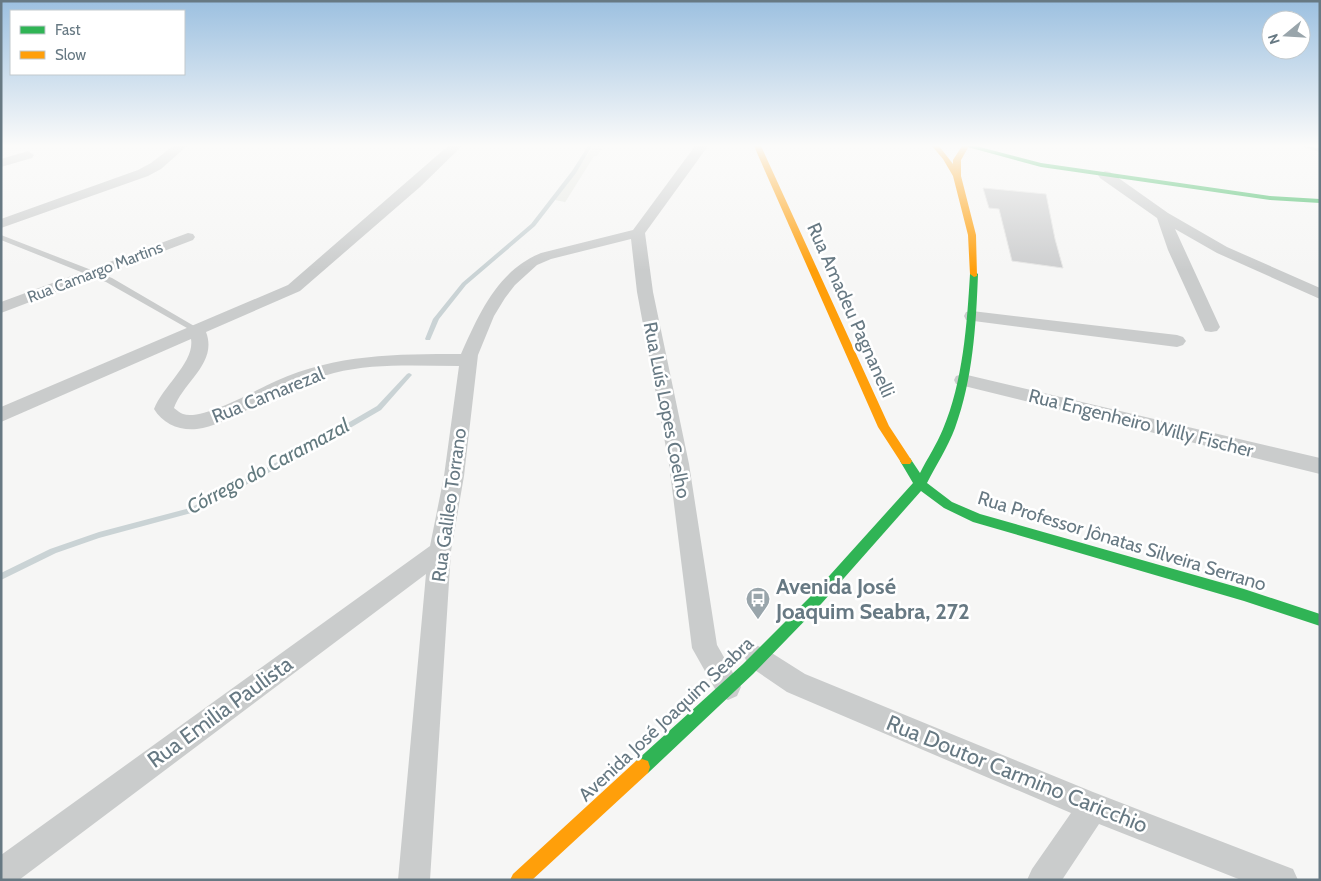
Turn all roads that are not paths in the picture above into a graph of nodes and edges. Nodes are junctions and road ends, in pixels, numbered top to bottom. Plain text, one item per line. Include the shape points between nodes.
1 (104, 187) edge
2 (411, 187) edge
3 (672, 187) edge
4 (776, 187) edge
5 (960, 187) edge
6 (1122, 187) edge
7 (1192, 187) edge
8 (1319, 201) edge
9 (1163, 216) junction
10 (1, 224) edge
11 (638, 233) junction
12 (1, 237) edge
13 (188, 237) dead end
14 (94, 274) junction
15 (1320, 294) edge
16 (1, 308) edge
17 (972, 316) junction
18 (1211, 327) dead end
19 (197, 330) junction
20 (1177, 341) dead end
21 (468, 360) junction
22 (963, 380) junction
23 (1, 415) edge
24 (1320, 466) edge
25 (920, 484) junction
26 (440, 551) junction
27 (1320, 620) edge
28 (758, 658) junction
29 (728, 687) junction
30 (1093, 807) junction
31 (1, 874) edge
32 (414, 880) edge
33 (519, 880) edge
34 (1044, 880) edge
35 (1282, 880) edge

1 - 10 street
2 - 19 street via 294,288
3 - 11 street
4 - 25 main road, Rua Amadeu Pagnanelli via 884,427
5 - 17 main road, Avenida José Joaquim Seabra via 972,235
6 - 9 street
7 - 8 main road
9 - 15 street via 1222,250
9 - 18 street
11 - 21 street, Rua Galileo Torrano via 546,256 520,271 486,316
11 - 29 street, Rua Luís Lopes Coelho via 645,292 679,464 705,648
12 - 14 lane
13 - 14 street, Rua Camargo Martins
14 - 16 street, Rua Camargo Martins
14 - 19 lane
17 - 20 street
17 - 22 main road, Avenida José Joaquim Seabra
19 - 21 street, Rua Camarezal via 201,345 195,364 171,393 164,409 170,418 188,423 211,419 299,378 340,367 399,360
19 - 23 street
21 - 26 street, Rua Galileo Torrano via 454,476
22 - 24 street, Rua Engenheiro Willy Fischer
22 - 25 main road, Avenida José Joaquim Seabra via 949,428
25 - 27 main road, Rua Professor Jônatas Silveira Serrano via 948,505 977,518
25 - 28 main road, Avenida José Joaquim Seabra via 817,599
26 - 31 street, Rua Emilia Paulista
26 - 32 street, Rua Galileo Torrano
28 - 29 main road, Avenida José Joaquim Seabra
28 - 30 street, Rua Doutor Carmino Caricchio via 796,684
29 - 33 main road, Avenida José Joaquim Seabra
30 - 34 street
30 - 35 street, Rua Doutor Carmino Caricchio

